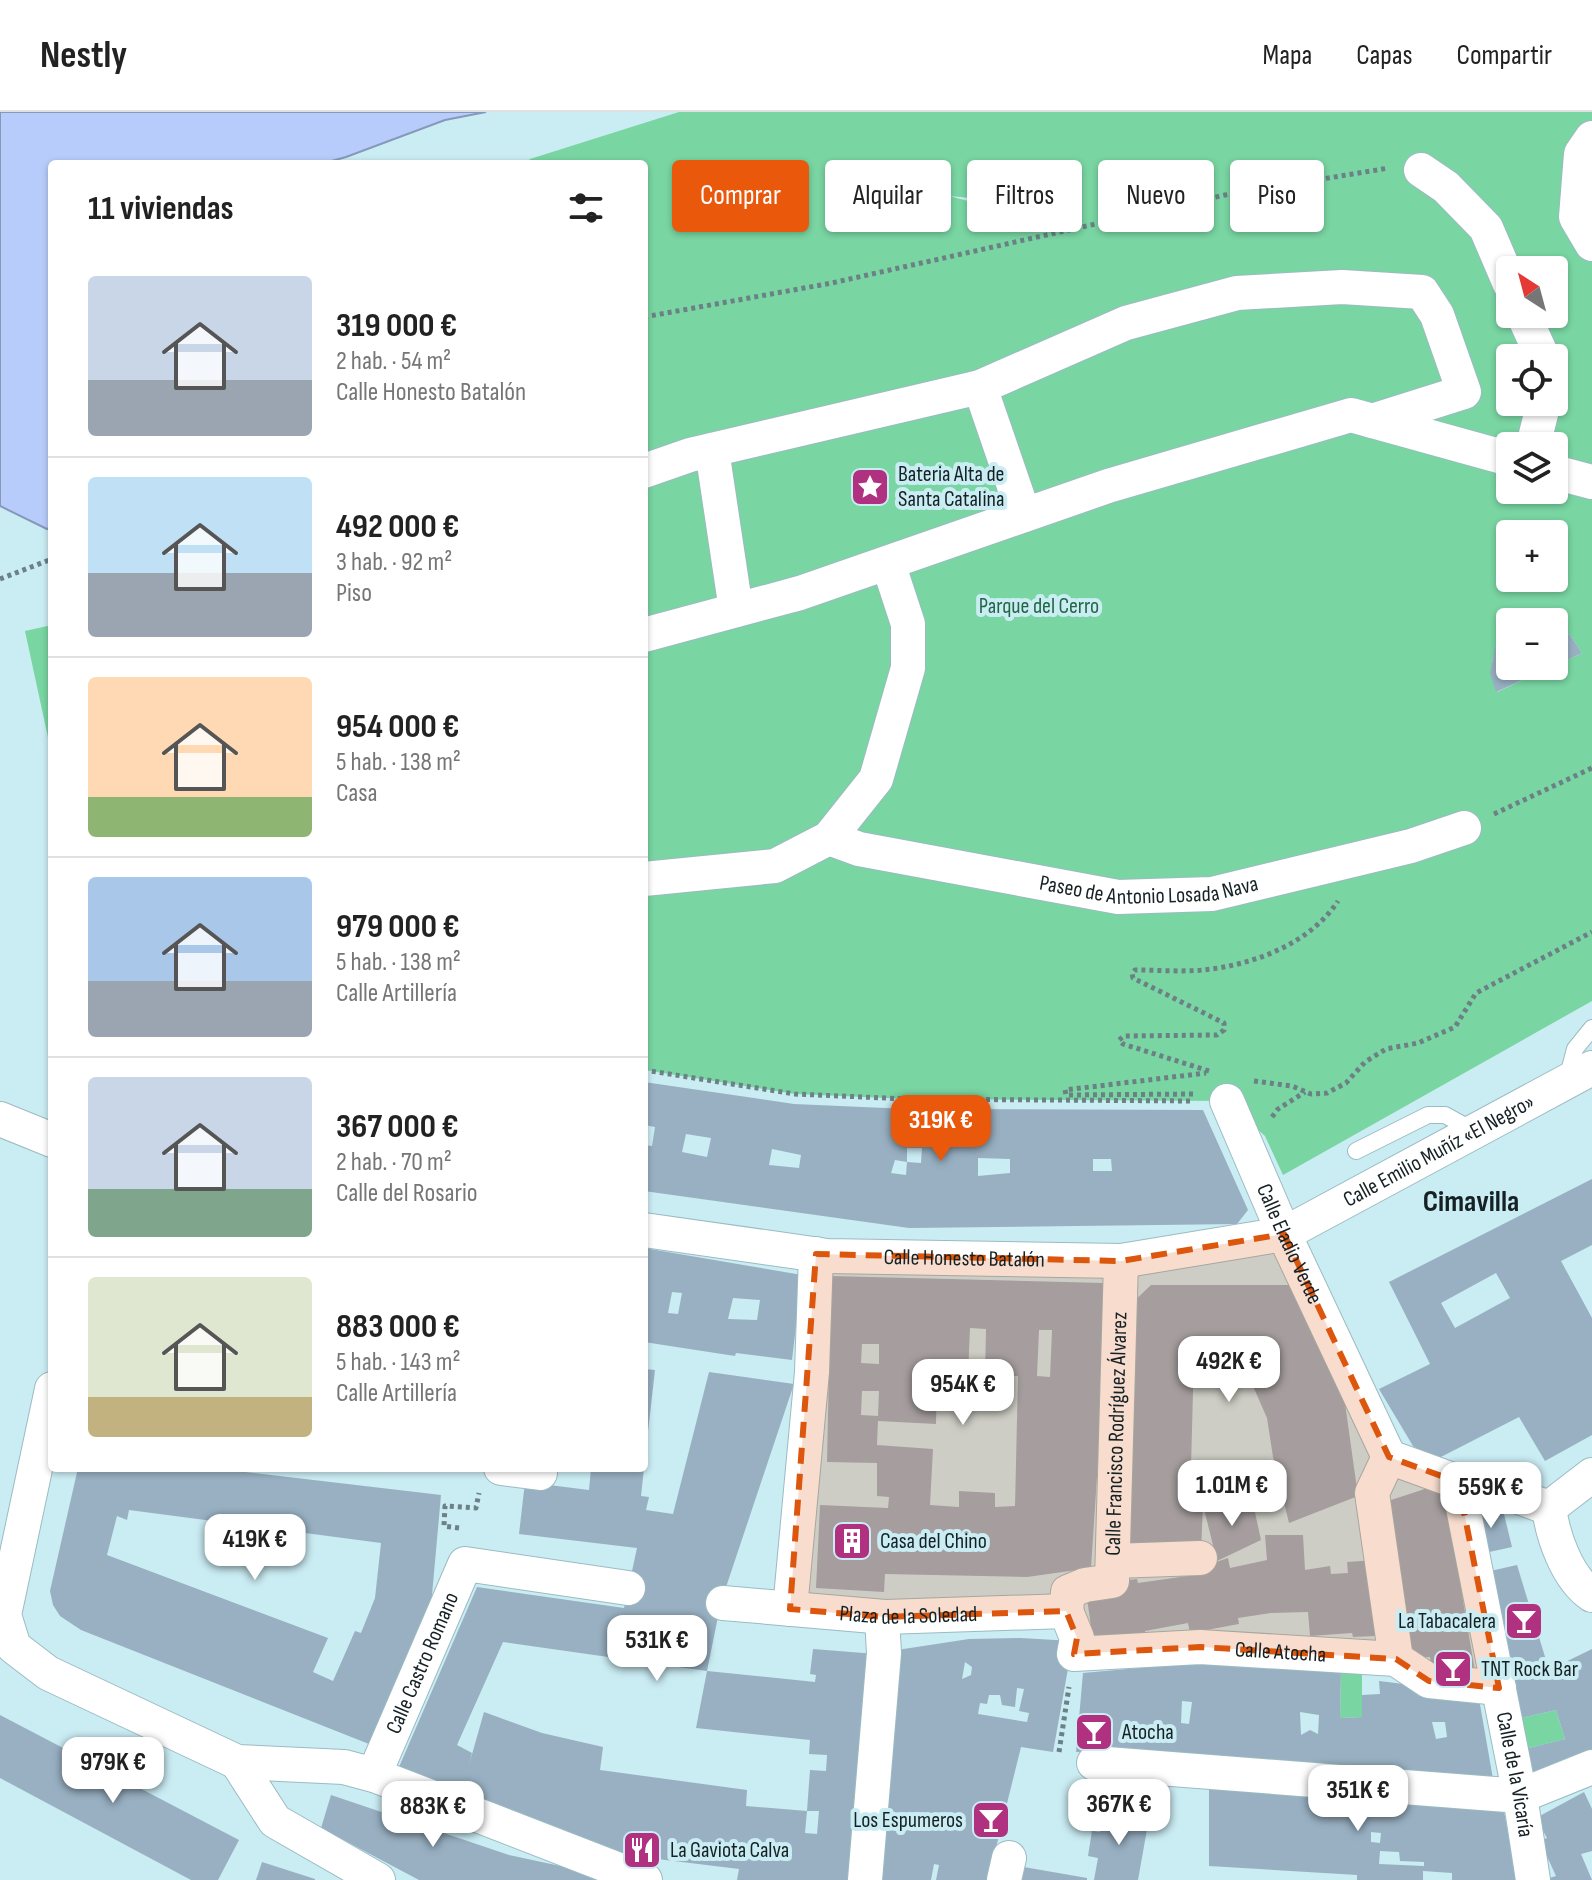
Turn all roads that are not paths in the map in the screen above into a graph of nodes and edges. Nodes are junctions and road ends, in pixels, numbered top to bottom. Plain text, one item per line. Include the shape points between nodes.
1 (1592, 138) edge
2 (1421, 170) road end
3 (1592, 244) edge
4 (1498, 256) edge
5 (980, 387) junction
6 (1372, 421) junction
7 (712, 450) junction
8 (1496, 455) edge
9 (648, 470) edge
10 (1568, 476) edge
11 (1592, 482) edge
12 (1024, 515) junction
13 (888, 563) junction
14 (736, 610) junction
15 (648, 634) edge
16 (1464, 828) road end
17 (829, 838) junction
18 (648, 879) edge
19 (1592, 1028) edge
20 (1579, 1075) edge
21 (1223, 1089) road end
22 (0, 1119) edge
23 (1474, 1131) junction
24 (48, 1138) edge
25 (1356, 1151) dead end
26 (648, 1231) edge
27 (1284, 1234) junction
28 (816, 1254) junction
29 (1121, 1261) junction
30 (48, 1408) edge
31 (1389, 1457) junction
32 (540, 1473) dead end
33 (491, 1475) edge
34 (1592, 1475) edge
35 (1458, 1482) junction
36 (1549, 1508) junction
37 (1200, 1558) dead end
38 (1113, 1561) junction
39 (628, 1588) dead end
40 (1592, 1595) edge
41 (723, 1603) dead end
42 (790, 1609) junction
43 (882, 1617) junction
44 (1075, 1622) junction
45 (1396, 1659) junction
46 (1499, 1688) junction
47 (237, 1762) junction
48 (1094, 1763) dead end
49 (1592, 1767) edge
50 (374, 1775) junction
51 (1520, 1796) junction
52 (378, 1880) edge
53 (645, 1880) edge
54 (865, 1880) edge
55 (1533, 1880) edge

1 - 3 street via 1581,154 1576,217
2 - 4 street via 1486,228
5 - 6 street via 1126,323 1237,293 1342,287 1422,292 1437,315 1464,392
5 - 7 street
5 - 12 street
6 - 8 street
6 - 12 street via 1351,415
7 - 9 street
7 - 14 street
10 - 11 street
12 - 13 street
13 - 14 street
13 - 17 street via 908,624 908,668 876,779
14 - 15 street
16 - 17 street, Paseo de Antonio Losada Nava via 1212,894 1118,897 859,849
17 - 18 street via 775,866
19 - 20 lane via 1568,1066
20 - 23 street, Calle Emilio Muñíz «El Negro»
21 - 27 street, Calle Eladio Verde
22 - 24 street
23 - 25 lane via 1445,1115 1428,1115
23 - 27 street, Calle Emilio Muñíz «El Negro»
26 - 28 street, Calle Honesto Batalón
27 - 29 street, Calle Honesto Batalón
27 - 31 street, Calle Eladio Verde
28 - 29 street, Calle Honesto Batalón
28 - 42 street via 812,1372
29 - 38 street, Calle Francisco Rodríguez Álvarez
30 - 47 street via 4,1615 14,1647 48,1673
31 - 35 street
31 - 45 street via 1372,1493
32 - 33 street
34 - 36 street
35 - 36 street via 1486,1485
35 - 46 street, Calle de la Vicaría
36 - 40 street via 1578,1585
37 - 38 street
38 - 44 street, Calle Francisco Rodríguez Álvarez via 1112,1581
39 - 50 street, Calle Castro Romano via 465,1564
41 - 42 street, Plaza de la Soledad
42 - 43 street, Plaza de la Soledad
43 - 44 street, Plaza de la Soledad
43 - 54 street via 884,1653
44 - 45 street, Calle Atocha via 1200,1647
45 - 46 street, Calle Atocha via 1429,1681
46 - 51 street, Calle de la Vicaría
47 - 50 street via 344,1767
47 - 52 street via 275,1821
48 - 51 street
49 - 51 street
50 - 53 street
51 - 55 street, Calle de la Vicaría

